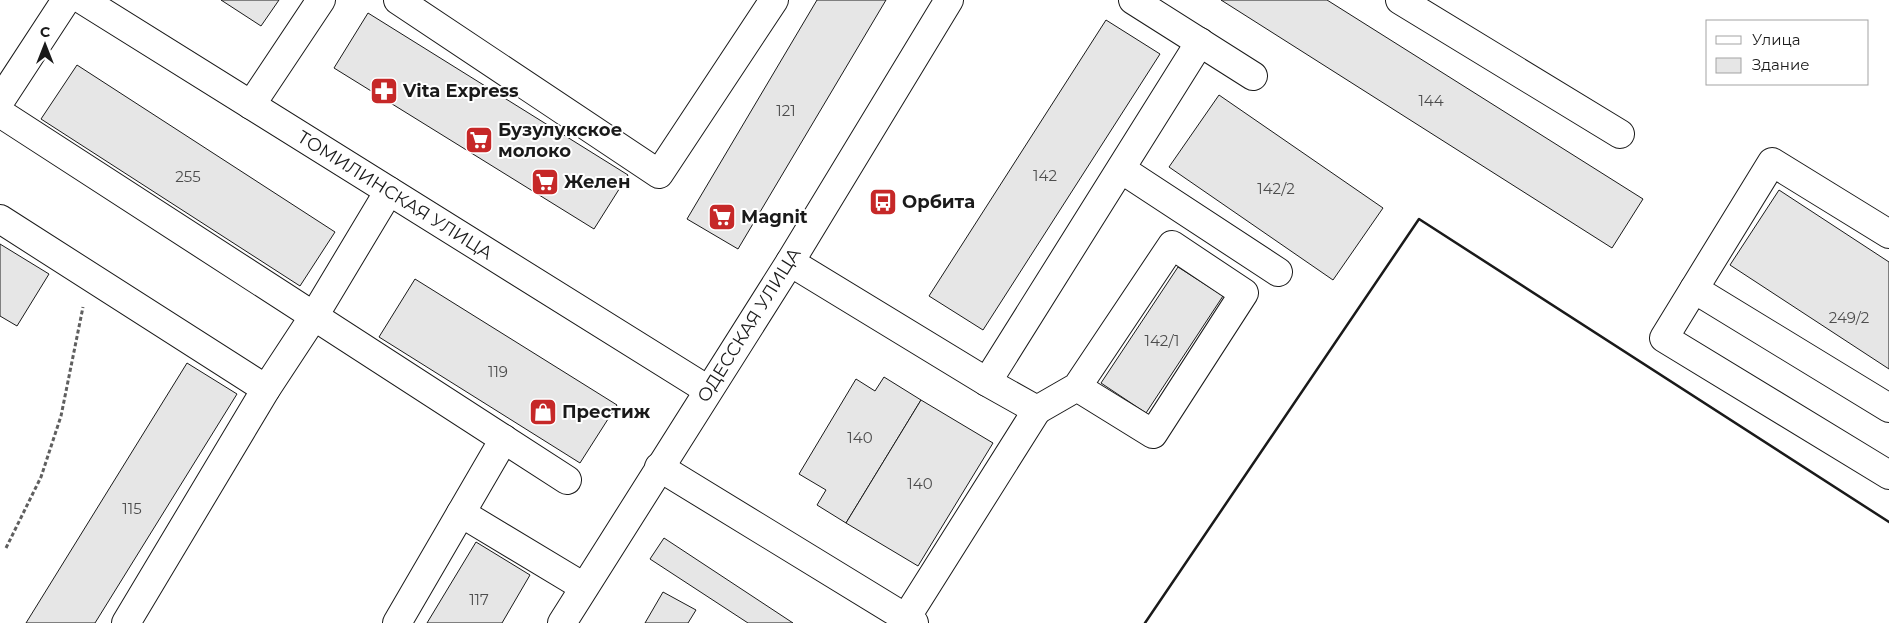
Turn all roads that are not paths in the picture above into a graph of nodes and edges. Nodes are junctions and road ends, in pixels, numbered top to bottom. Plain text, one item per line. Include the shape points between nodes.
1 (66, 0) edge
2 (83, 0) edge
3 (320, 0) edge
4 (398, 0) edge
5 (774, 0) edge
6 (950, 0) edge
7 (1133, 0) edge
8 (1400, 0) edge
9 (1200, 42) junction
10 (1253, 76) dead end
11 (0, 102) edge
12 (251, 105) junction
13 (0, 114) edge
14 (1620, 134) dead end
15 (1121, 169) junction
16 (390, 191) junction
17 (0, 219) edge
18 (1889, 234) edge
19 (790, 262) junction
20 (1278, 272) dead end
21 (1694, 289) junction
22 (314, 316) junction
23 (987, 382) junction
24 (1077, 387) junction
25 (266, 389) junction
26 (708, 390) junction
27 (1889, 408) edge
28 (1037, 410) junction
29 (504, 439) junction
30 (660, 467) junction
31 (1887, 467) edge
32 (567, 480) dead end
33 (461, 513) junction
34 (584, 587) junction
35 (910, 621) edge
36 (126, 623) edge
37 (397, 623) edge
38 (562, 623) edge

1 - 11 street
2 - 12 street, ТОМИЛИНСКАЯ УЛИЦА
3 - 12 street
4 - 5 street via 660,174
6 - 19 street, ОДЕССКАЯ УЛИЦА
7 - 9 street
8 - 14 street
9 - 10 street
9 - 15 street
12 - 16 street, ТОМИЛИНСКАЯ УЛИЦА
13 - 22 street
15 - 20 street
15 - 23 street
16 - 22 street
16 - 26 street, ТОМИЛИНСКАЯ УЛИЦА
17 - 25 street
18 - 21 street via 1772,162
19 - 23 street
19 - 26 street, ОДЕССКАЯ УЛИЦА
21 - 27 street
21 - 31 street via 1664,338
22 - 25 street
22 - 29 street
23 - 28 street
24 - 24 street via 1172,245 1244,293 1153,434
24 - 28 street
25 - 36 street
26 - 30 street, ОДЕССКАЯ УЛИЦА
28 - 35 street
29 - 32 street
29 - 33 street
30 - 34 street, ОДЕССКАЯ УЛИЦА
30 - 35 street
33 - 34 street
33 - 37 street
34 - 38 street, ОДЕССКАЯ УЛИЦА

